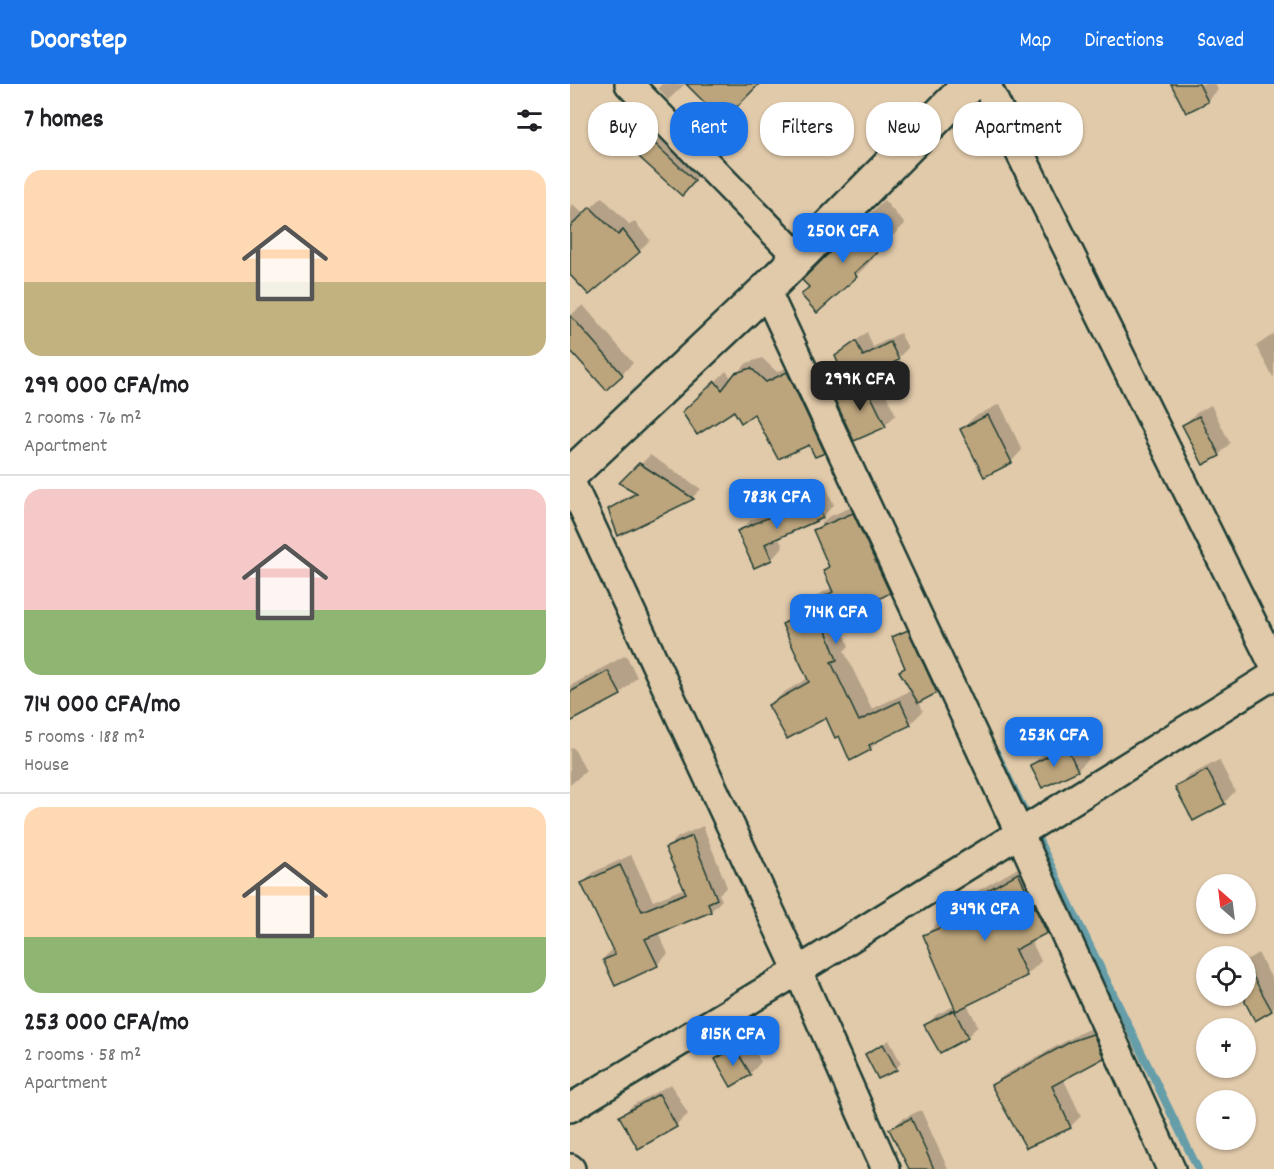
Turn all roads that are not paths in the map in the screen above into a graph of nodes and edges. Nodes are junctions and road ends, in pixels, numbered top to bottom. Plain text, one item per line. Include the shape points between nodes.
1 (629, 84) edge
2 (970, 84) edge
3 (986, 84) edge
4 (799, 258) junction
5 (766, 290) junction
6 (570, 478) edge
7 (1274, 666) edge
8 (1274, 675) edge
9 (1019, 832) junction
10 (798, 971) junction
11 (570, 1108) edge
12 (886, 1169) edge
13 (1171, 1169) edge

1 - 4 street
2 - 4 street
3 - 7 street
4 - 5 street
5 - 6 street
5 - 9 street
6 - 10 street
8 - 9 street
9 - 10 street
9 - 13 street
10 - 11 street
10 - 12 street

